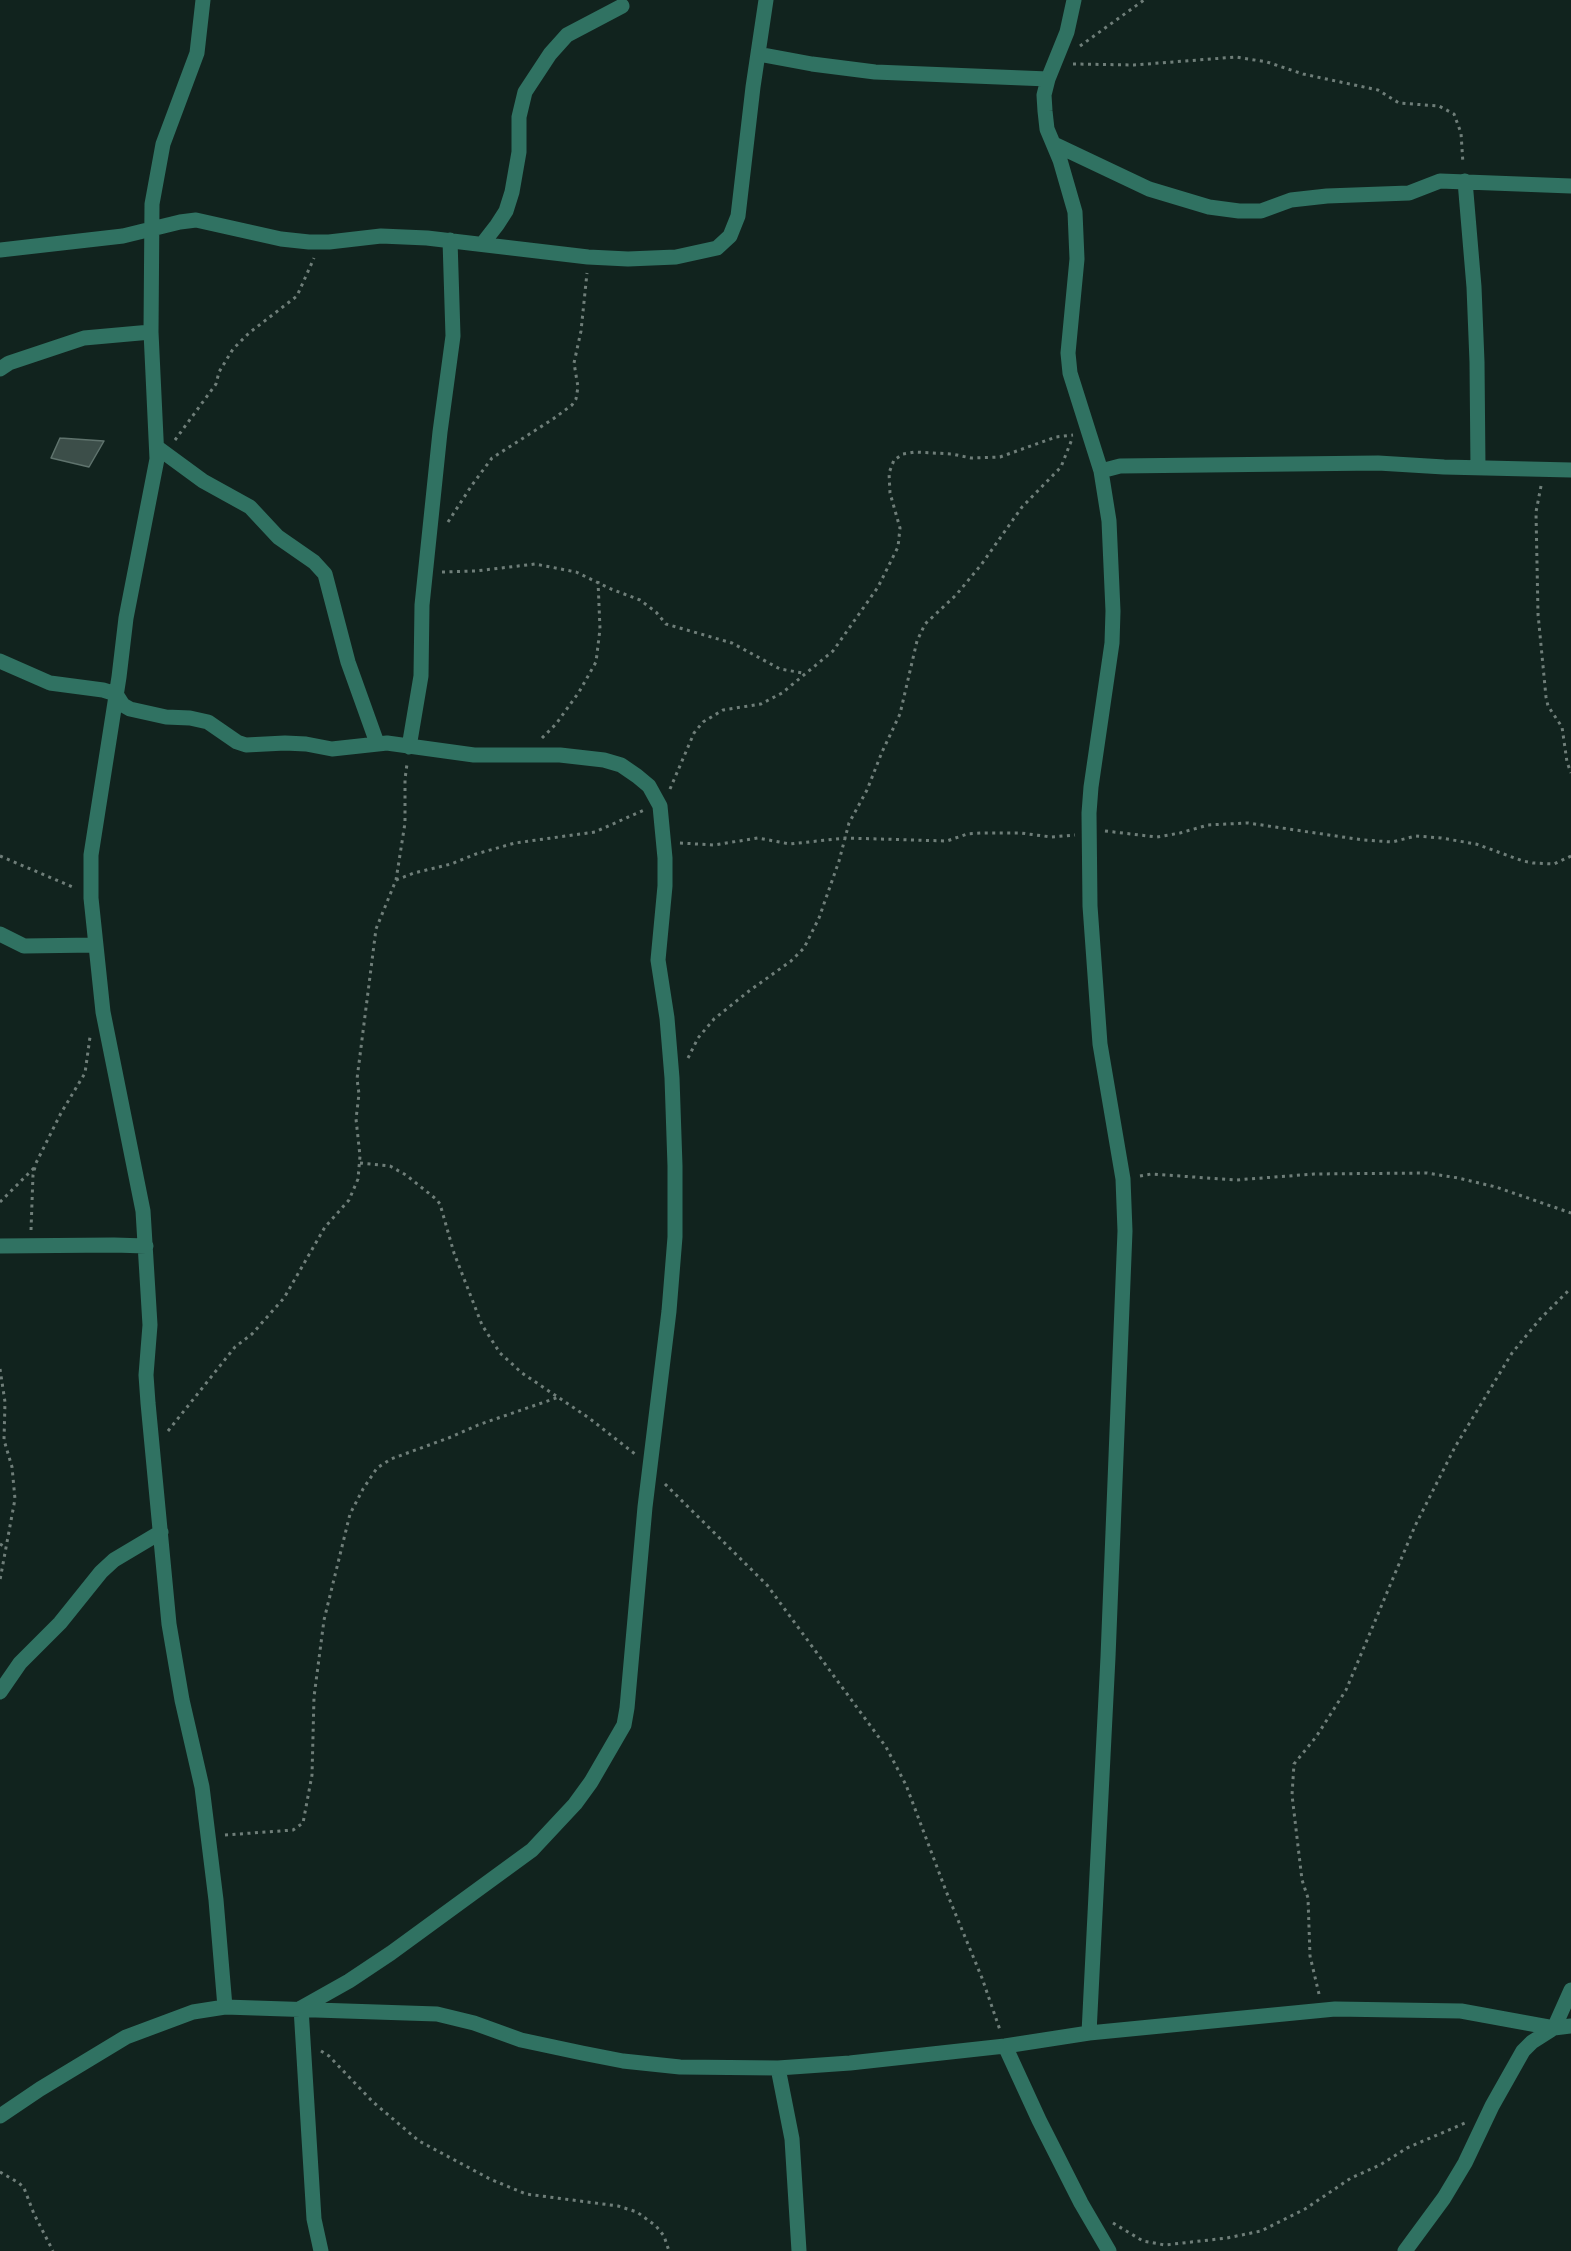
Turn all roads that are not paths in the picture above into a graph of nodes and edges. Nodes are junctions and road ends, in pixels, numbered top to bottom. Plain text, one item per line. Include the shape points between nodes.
1 (203, 0) edge
2 (766, 0) edge
3 (1074, 0) edge
4 (622, 6) dead end
5 (758, 54) junction
6 (1051, 71) junction
7 (1054, 144) junction
8 (1464, 181) junction
9 (1571, 186) edge
10 (152, 229) junction
11 (450, 240) junction
12 (483, 243) junction
13 (0, 250) edge
14 (151, 332) junction
15 (0, 369) edge
16 (161, 451) junction
17 (1478, 468) junction
18 (1571, 470) edge
19 (1101, 471) junction
20 (0, 661) edge
21 (116, 694) junction
22 (377, 743) junction
23 (409, 747) junction
24 (0, 934) edge
25 (95, 945) junction
26 (0, 1246) edge
27 (146, 1246) junction
28 (161, 1532) junction
29 (0, 1692) edge
30 (1571, 1990) edge
31 (225, 2007) junction
32 (301, 2008) junction
33 (1571, 2026) edge
34 (1554, 2028) junction
35 (1089, 2033) junction
36 (1005, 2046) junction
37 (778, 2068) junction
38 (0, 2116) edge
39 (321, 2251) edge
40 (799, 2251) edge
41 (1109, 2251) edge
42 (1405, 2251) edge

1 - 10 street via 197,53 163,144 153,196
2 - 5 street
3 - 6 street via 1067,32
4 - 12 street via 567,35 525,92 512,192 506,211
5 - 6 street via 875,72
5 - 12 street via 738,216 728,239 717,248 656,259 588,256
6 - 7 street via 1044,95 1045,120
7 - 8 street via 1149,189 1209,207 1239,211 1261,211 1291,201 1327,196 1409,193 1440,181
7 - 19 street via 1075,212 1077,240 1068,352 1070,373
8 - 9 street
8 - 17 street via 1478,362
10 - 11 street via 196,220 281,239 319,242 381,236
10 - 13 street
10 - 14 street
11 - 12 street
11 - 23 street via 453,336 425,571 421,676
14 - 15 street via 84,338
14 - 16 street
16 - 21 street via 126,618
16 - 22 street via 215,489 250,507 278,537 325,574 348,662
17 - 18 street
17 - 19 street via 1378,463 1120,466
19 - 35 street via 1109,521 1113,611 1107,682 1090,787 1090,906 1100,1044 1123,1179 1125,1231
20 - 21 street via 50,682
21 - 22 street via 130,709 166,717 198,718 246,745 285,742 332,749
21 - 25 street via 91,855
22 - 23 street
23 - 32 street via 474,755 560,755 613,762 649,786 660,806 665,886 658,960 669,1043 675,1208 669,1311 624,1725 591,1782 549,1833 514,1865 391,1953
24 - 25 street via 24,946
25 - 27 street via 103,1012 134,1160
26 - 27 street
27 - 28 street via 150,1325 146,1375
28 - 29 street via 101,1572 60,1623 20,1663
28 - 31 street via 169,1623 202,1787
30 - 34 street
31 - 32 street
31 - 38 street via 193,2012 126,2037
32 - 37 street via 445,2015 521,2040 623,2061 680,2067
32 - 39 street via 314,2219
33 - 34 street
34 - 35 street via 1461,2011 1323,2011
34 - 42 street via 1523,2051 1488,2112 1465,2163
35 - 36 street
36 - 37 street
36 - 41 street via 1065,2172
37 - 40 street via 792,2139

